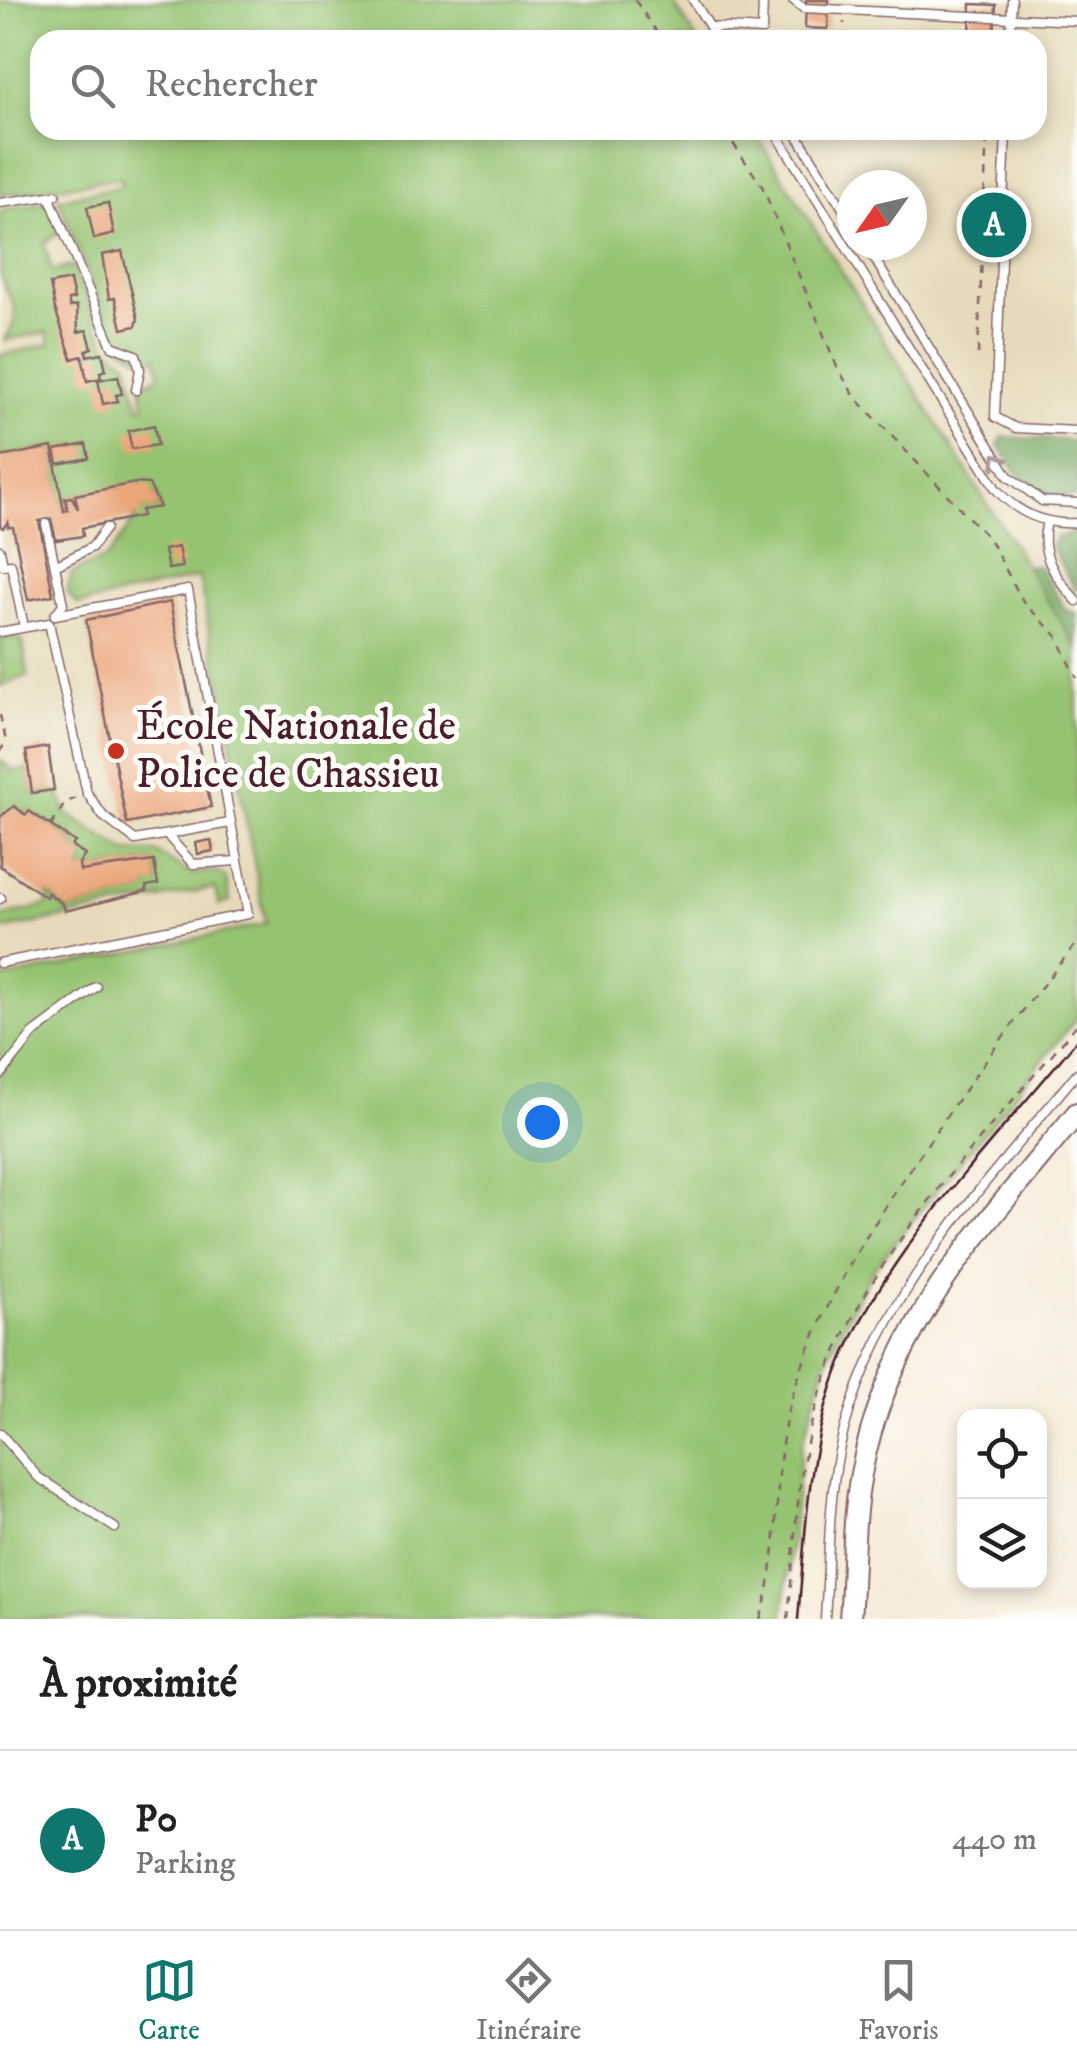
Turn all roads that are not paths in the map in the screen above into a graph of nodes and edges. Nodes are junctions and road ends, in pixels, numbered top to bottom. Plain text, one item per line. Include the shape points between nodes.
1 (693, 0) edge
2 (763, 0) edge
3 (793, 0) edge
4 (1012, 0) edge
5 (1011, 18) junction
6 (1077, 21) edge
7 (710, 27) junction
8 (712, 30) edge
9 (730, 30) edge
10 (762, 30) edge
11 (1010, 30) edge
12 (780, 140) edge
13 (800, 140) edge
14 (1006, 140) edge
15 (837, 198) edge
16 (0, 203) edge
17 (875, 260) edge
18 (136, 390) dead end
19 (1077, 431) edge
20 (1077, 503) edge
21 (1047, 521) junction
22 (1077, 522) edge
23 (46, 524) dead end
24 (106, 528) dead end
25 (0, 550) edge
26 (54, 566) junction
27 (1077, 601) edge
28 (52, 619) junction
29 (24, 628) junction
30 (0, 632) edge
31 (230, 823) junction
32 (168, 835) junction
33 (238, 861) junction
34 (0, 963) edge
35 (96, 988) dead end
36 (1077, 1074) edge
37 (0, 1076) edge
38 (1077, 1113) edge
39 (0, 1433) edge
40 (114, 1528) dead end
41 (825, 1619) edge
42 (850, 1619) edge

1 - 7 lane
2 - 10 lane
3 - 5 lane via 803,8
4 - 5 lane
5 - 6 lane
5 - 11 lane
7 - 8 lane
7 - 9 lane
12 - 21 lane via 996,489
13 - 15 lane
14 - 19 lane via 996,418 1016,428
16 - 18 lane via 53,196 112,346 136,356
20 -> 17 lane via 1042,502 1008,476
21 - 22 lane
21 - 27 lane via 1047,559
23 - 26 lane
24 - 26 lane via 92,547
25 - 29 lane via 3,565 11,564
26 - 28 lane via 62,604
28 - 29 lane
28 - 31 lane via 188,590
28 - 32 lane via 87,793 102,816 135,840
29 - 30 lane
31 - 32 lane
31 - 33 lane
32 - 33 lane via 192,864
33 - 34 lane via 248,914
35 - 37 lane via 33,1034
36 - 41 lane via 918,1269 870,1355 834,1482
38 - 42 street via 938,1282 888,1376 860,1478
39 - 40 lane via 38,1477

